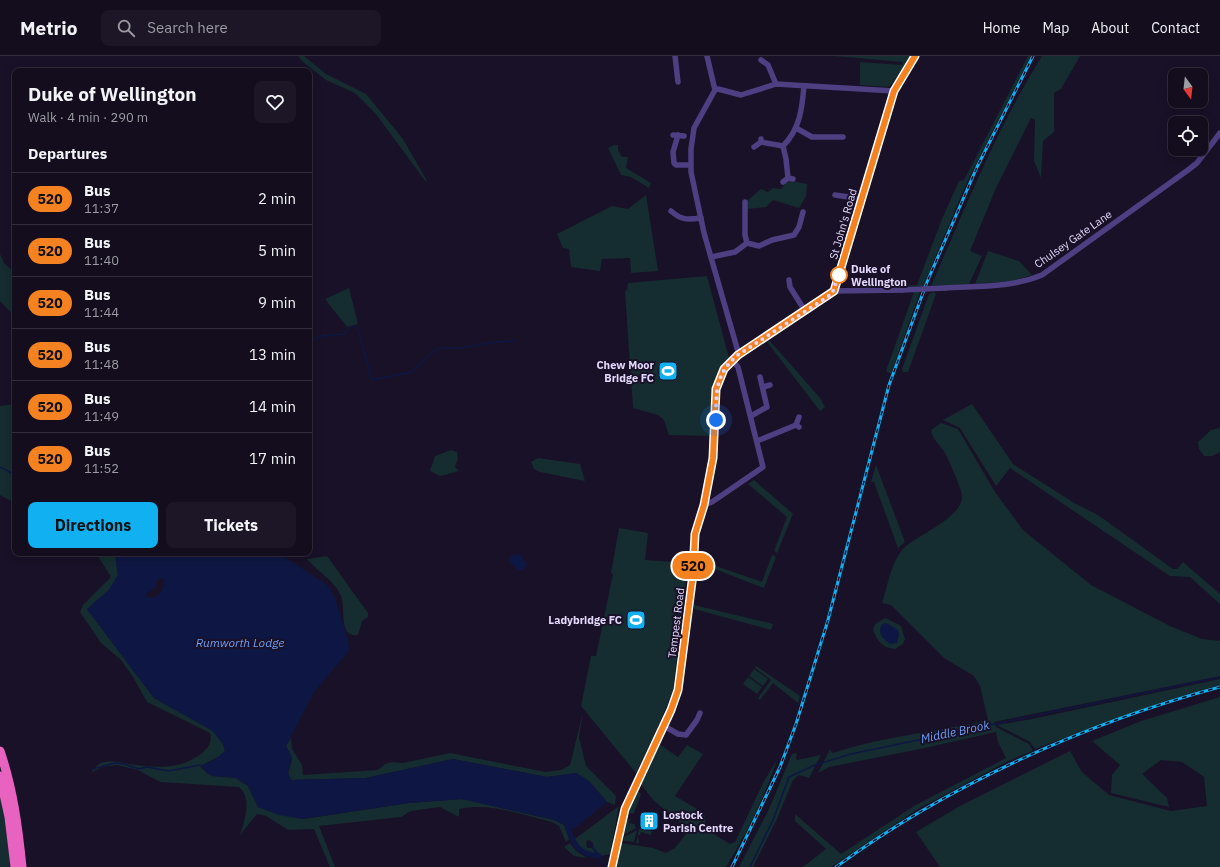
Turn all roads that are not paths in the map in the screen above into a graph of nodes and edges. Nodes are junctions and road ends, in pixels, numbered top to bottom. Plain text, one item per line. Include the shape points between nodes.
1 (675, 56) edge
2 (707, 56) edge
3 (915, 56) edge
4 (761, 60) dead end
5 (678, 82) dead end
6 (776, 84) junction
7 (804, 86) junction
8 (715, 90) junction
9 (894, 91) junction
10 (796, 128) junction
11 (1220, 134) edge
12 (678, 135) dead end
13 (843, 137) dead end
14 (783, 146) junction
15 (754, 147) dead end
16 (690, 165) junction
17 (788, 180) dead end
18 (835, 195) dead end
19 (862, 199) junction
20 (745, 202) dead end
21 (671, 211) dead end
22 (803, 212) dead end
23 (701, 218) junction
24 (747, 243) junction
25 (711, 257) junction
26 (789, 280) dead end
27 (834, 291) junction
28 (805, 311) junction
29 (738, 355) junction
30 (732, 360) junction
31 (760, 377) dead end
32 (770, 385) dead end
33 (763, 387) junction
34 (751, 416) junction
35 (799, 416) dead end
36 (757, 441) junction
37 (704, 505) junction
38 (700, 713) dead end
39 (664, 726) junction
40 (0, 751) edge
41 (0, 776) edge
42 (15, 867) edge
43 (22, 867) edge
44 (612, 867) edge

1 - 5 street
2 - 8 street
3 - 9 street, St John's Road
4 - 6 street via 768,66
6 - 7 street
6 - 8 street via 740,95 722,89
7 - 9 street
7 - 10 street via 802,112
8 - 16 street via 694,128
9 - 19 street, St John's Road
10 - 13 street via 812,137
10 - 14 street
11 - 27 street, Chulsey Gate Lane, bridge via 1197,163 1042,275 1003,285
12 - 16 street via 673,152 674,163
14 - 15 street via 761,140
14 - 17 street
16 - 23 street
18 - 19 street
19 - 27 street, St John's Road
20 - 24 street
21 - 23 street via 677,219
22 - 24 street via 797,232 791,237 772,240 759,246
23 - 25 street
24 - 25 street via 735,252
25 - 29 street
26 - 28 street via 787,286
27 - 28 street
28 - 29 street
29 - 30 street, Tempest Road
30 - 34 street via 738,367
30 - 37 street, Tempest Road via 724,369 716,389 713,458
31 - 33 street
32 - 33 street
33 - 34 street via 767,407
34 - 36 street
35 - 36 street via 797,426
36 - 37 street via 763,467
37 - 39 street, Tempest Road via 695,534 693,574 680,679 676,699
38 - 39 street via 686,735 678,734
39 - 44 street, Tempest Road via 625,809
40 - 43 highway via 18,823
41 - 42 highway via 9,818

